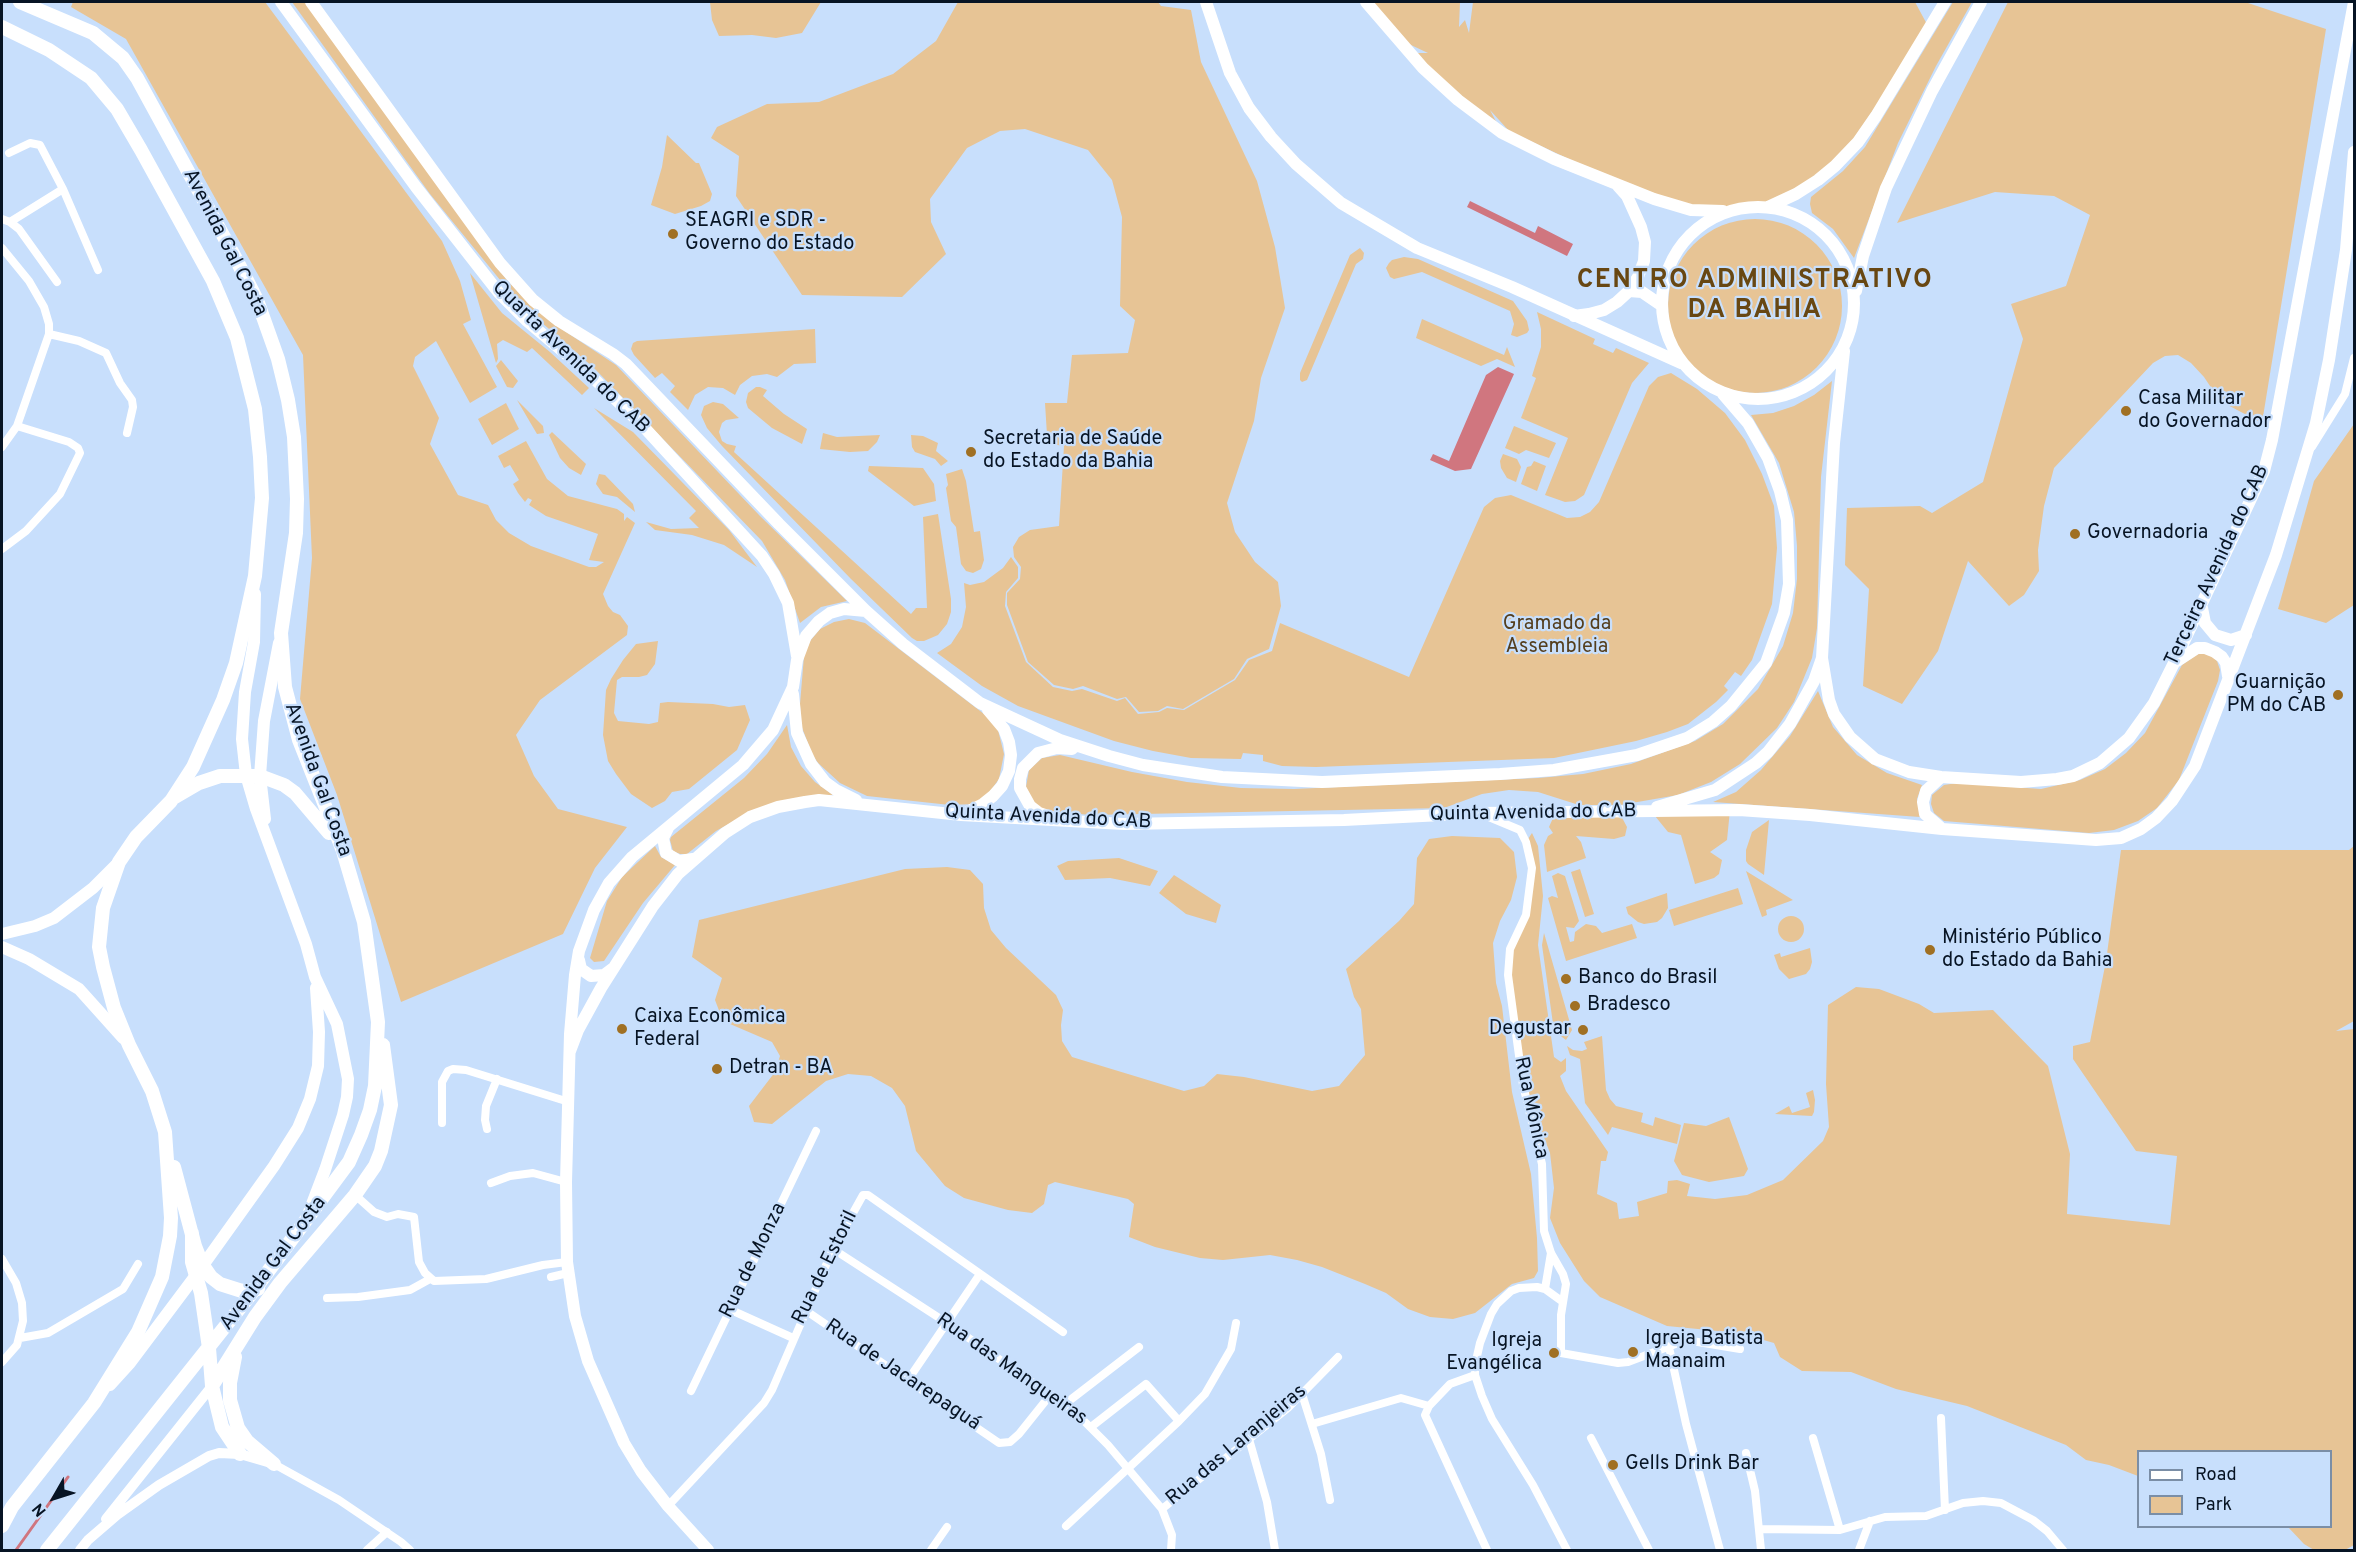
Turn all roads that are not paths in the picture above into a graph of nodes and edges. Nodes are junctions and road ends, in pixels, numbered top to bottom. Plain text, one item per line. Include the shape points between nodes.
1 (20, 2) edge
2 (281, 2) edge
3 (311, 2) edge
4 (1206, 2) edge
5 (1366, 2) edge
6 (1945, 2) edge
7 (1981, 2) edge
8 (2355, 3) edge
9 (2, 27) edge
10 (2355, 152) edge
11 (9, 153) dead end
12 (1616, 184) junction
13 (63, 189) junction
14 (1768, 207) junction
15 (1728, 211) junction
16 (6, 221) edge
17 (2, 248) edge
18 (98, 270) dead end
19 (57, 282) dead end
20 (1629, 291) junction
21 (1854, 302) junction
22 (1660, 305) junction
23 (1573, 316) junction
24 (49, 334) junction
25 (1844, 348) junction
26 (2354, 360) edge
27 (1681, 363) junction
28 (1724, 394) junction
29 (17, 426) junction
30 (127, 433) dead end
31 (2, 447) edge
32 (2305, 458) junction
33 (2, 549) edge
34 (255, 576) junction
35 (2202, 608) junction
36 (866, 611) junction
37 (281, 633) junction
38 (2246, 635) junction
39 (1822, 658) junction
40 (797, 660) junction
41 (2175, 663) junction
42 (2227, 683) junction
43 (793, 687) junction
44 (980, 703) junction
45 (1091, 751) junction
46 (253, 776) junction
47 (1941, 777) junction
48 (2182, 789) joint
49 (171, 801) junction
50 (865, 804) junction
51 (1632, 812) junction
52 (1481, 813) junction
53 (961, 815) junction
54 (1065, 823) junction
55 (671, 824) junction
56 (1942, 829) junction
57 (343, 851) junction
58 (693, 859) junction
59 (119, 862) junction
60 (2, 934) edge
61 (2, 947) edge
62 (579, 951) junction
63 (615, 966) junction
64 (315, 977) junction
65 (378, 1022) junction
66 (129, 1045) junction
67 (570, 1051) junction
68 (497, 1079) junction
69 (569, 1101) junction
70 (442, 1123) dead end
71 (487, 1129) dead end
72 (816, 1131) dead end
73 (165, 1132) junction
74 (566, 1182) junction
75 (491, 1183) dead end
76 (355, 1195) junction
77 (304, 1224) junction
78 (833, 1250) junction
79 (1551, 1253) junction
80 (2, 1259) edge
81 (138, 1264) dead end
82 (568, 1267) junction
83 (199, 1270) junction
84 (980, 1274) junction
85 (551, 1277) dead end
86 (430, 1279) junction
87 (280, 1283) junction
88 (255, 1289) junction
89 (1545, 1289) junction
90 (327, 1298) dead end
91 (1563, 1302) junction
92 (731, 1310) junction
93 (805, 1310) junction
94 (947, 1323) junction
95 (1236, 1323) dead end
96 (1063, 1332) dead end
97 (243, 1337) junction
98 (20, 1338) junction
99 (793, 1338) junction
100 (1139, 1347) dead end
101 (1669, 1347) junction
102 (209, 1348) junction
103 (1740, 1349) dead end
104 (1338, 1357) dead end
105 (2, 1362) edge
106 (1475, 1375) junction
107 (909, 1380) junction
108 (212, 1386) junction
109 (691, 1391) dead end
110 (1051, 1394) junction
111 (1302, 1394) junction
112 (94, 1403) junction
113 (1065, 1404) junction
114 (1429, 1406) junction
115 (1941, 1418) dead end
116 (1179, 1421) junction
117 (1312, 1424) junction
118 (1091, 1427) junction
119 (1591, 1438) dead end
120 (1813, 1438) dead end
121 (1249, 1439) junction
122 (240, 1454) junction
123 (1746, 1454) dead end
124 (274, 1464) junction
125 (1127, 1467) junction
126 (1330, 1500) dead end
127 (668, 1506) junction
128 (1161, 1509) junction
129 (1945, 1510) junction
130 (1870, 1521) junction
131 (2, 1526) edge
132 (1066, 1526) dead end
133 (947, 1527) dead end
134 (1759, 1529) junction
135 (1840, 1530) junction
136 (387, 1532) junction
137 (88, 1540) junction
138 (47, 1551) edge
139 (80, 1551) edge
140 (367, 1551) edge
141 (410, 1551) edge
142 (708, 1551) edge
143 (931, 1551) edge
144 (1171, 1551) edge
145 (1275, 1551) edge
146 (1487, 1551) edge
147 (1567, 1551) edge
148 (1649, 1551) edge
149 (1720, 1551) edge
150 (1761, 1551) edge
151 (1859, 1551) edge
152 (2063, 1551) edge

1 - 37 main road, Avenida Gal Costa via 93,33 123,58 257,300 278,358 294,437 296,533
2 - 40 main road, Quarta Avenida do CAB via 499,293 642,424 762,556 788,603
3 - 36 main road, Quarta Avenida do CAB via 515,282 559,321 626,364
4 - 23 main road via 1230,73 1250,108 1271,137 1324,189 1416,248
5 - 12 main road via 1424,68 1502,133
6 - 14 main road via 1858,142 1818,180
7 - 21 main road via 1932,91 1886,188 1863,256
8 - 35 main road, Terceira Avenida do CAB via 2268,458
9 - 34 main road, Avenida Gal Costa via 78,68 102,90 141,150 220,298 237,338 255,409 262,498
10 - 32 main road, Terceira Avenida do CAB via 2337,318
11 - 13 street via 30,143 40,145
12 - 15 main road via 1691,210
12 - 20 main road via 1634,209 1645,242 1644,261
13 - 16 street
13 - 18 street
14 - 15 main road
14 - 21 main road via 1791,212 1829,238 1851,278
15 - 22 main road via 1700,225 1678,247 1665,274
16 - 19 street via 26,237
17 - 24 street via 44,306
20 - 22 main road via 1642,292
20 - 23 main road via 1604,310
21 - 25 main road
22 - 27 main road via 1666,335
23 - 27 main road
24 - 29 street
24 - 30 street via 106,353 132,400
25 - 28 main road via 1828,371 1806,388 1788,395 1751,400
25 - 39 main road via 1834,443
26 - 32 street via 2345,394
27 - 28 main road via 1704,384
28 - 45 main road, Quinta Avenida do CAB via 1748,423 1768,458 1780,491 1787,520 1789,584 1784,613 1766,663 1731,705 1687,738 1637,755 1554,770 1322,782 1222,777 1143,765
29 - 31 street
29 - 33 street via 69,442 80,453 60,494 26,531
32 - 38 main road, Terceira Avenida do CAB via 2276,555
34 - 46 main road via 254,642 242,739
34 - 49 main road, Avenida Gal Costa via 224,700 193,767
35 - 38 main road via 2205,623 2214,634 2231,640
35 - 41 main road, Terceira Avenida do CAB
36 - 40 main road via 844,609 830,613 806,636
36 - 44 main road, Quinta Avenida do CAB
37 - 46 main road
37 - 57 main road, Avenida Gal Costa via 291,717
38 - 42 main road, Terceira Avenida do CAB
39 - 47 main road, Terceira Avenida do CAB via 1834,714 1862,749 1893,768
39 - 51 main road via 1800,709 1756,763 1714,790
40 - 43 main road
41 - 42 main road via 2197,648 2215,652 2226,663
41 - 47 main road, Terceira Avenida do CAB via 2144,720 2129,738 2087,771 2038,782
42 - 48 main road, Terceira Avenida do CAB via 2198,760
43 - 50 main road via 797,733 811,764 825,782
43 - 55 main road via 773,730 755,753
44 - 45 main road, Quinta Avenida do CAB
44 - 53 main road via 996,718 1009,742 1009,771 993,796
45 - 54 main road via 1048,750 1038,753 1023,768 1020,788 1030,806
46 - 49 main road via 220,776 199,783
46 - 57 main road via 284,784 295,793
46 - 64 main road via 267,838
47 - 56 main road via 1926,790 1923,802 1925,814
48 - 56 main road, Quinta Avenida do CAB via 2149,824 2121,838 2096,840
49 - 59 main road, Avenida Gal Costa via 136,837
50 - 53 main road, Quinta Avenida do CAB
50 - 58 main road, Quinta Avenida do CAB via 819,800 764,812 725,833
51 - 52 main road, Quinta Avenida do CAB
51 - 56 main road, Quinta Avenida do CAB via 1739,810
52 - 54 main road, Quinta Avenida do CAB via 1344,820
52 - 79 street, Rua Mônica via 1520,830 1530,854 1532,883 1526,915 1510,949 1508,975 1523,1085 1542,1164 1542,1220
53 - 54 main road, Quinta Avenida do CAB
55 - 58 main road via 663,838 666,853 679,861
55 - 62 main road via 628,861 604,890
57 - 65 main road, Avenida Gal Costa via 364,922
58 - 63 main road, Quinta Avenida do CAB via 666,887
59 - 60 main road via 61,913 35,926
59 - 66 main road, Avenida Gal Costa via 103,908 99,947 114,1008
61 - 66 main road via 79,988
62 - 63 main road via 581,969 591,976 604,975
62 - 67 main road
63 - 67 main road, Quinta Avenida do CAB
64 - 77 main road via 337,1024 348,1079 347,1097 325,1170
64 - 83 main road via 318,1066 310,1099 298,1128 274,1166
65 - 76 main road via 391,1105 378,1158
65 - 77 main road, Avenida Gal Costa via 375,1086 361,1135 349,1162
66 - 73 main road, Avenida Gal Costa via 152,1091
67 - 69 main road
68 - 69 street
68 - 70 street via 458,1068 448,1071 442,1083
68 - 71 street via 486,1106
69 - 74 main road
72 - 92 street, Rua de Monza
73 - 83 main road
73 - 112 main road, Avenida Gal Costa via 171,1218 162,1277 138,1332
74 - 75 street via 533,1173
74 - 82 main road
76 - 86 street via 374,1212 387,1217 414,1217 419,1262
76 - 87 main road
77 - 88 main road, Avenida Gal Costa
78 - 84 street, Rua de Estoril via 861,1197 868,1195
78 - 93 street, Rua de Estoril
78 - 94 street, Rua das Mangueiras
79 - 89 street
79 - 91 street, Rua Mônica via 1566,1284
80 - 98 street via 22,1303
81 - 98 street via 123,1289 48,1332
82 - 85 street
82 - 86 street via 543,1265 486,1279
82 - 127 main road via 579,1332 604,1400 632,1455
83 - 88 main road via 219,1284 242,1291
83 - 102 main road
83 - 112 main road via 130,1363
84 - 94 street
84 - 96 street, Rua de Estoril
86 - 90 street via 410,1290
87 - 88 main road
87 - 97 main road
88 - 102 main road, Avenida Gal Costa
89 - 91 street
89 - 106 street via 1519,1288 1497,1304 1480,1343
91 - 101 street, Rua Mônica via 1561,1353 1618,1363
92 - 99 street
92 - 109 street, Rua de Monza
93 - 99 street, Rua de Estoril
93 - 107 street, Rua de Jacarepaguá
94 - 107 street
94 - 110 street, Rua das Mangueiras
95 - 116 street via 1231,1349 1215,1380
97 - 108 main road
97 - 124 main road via 230,1383 234,1414 247,1441
98 - 105 street
99 - 127 street, Rua de Estoril via 764,1403
100 - 113 street
101 - 103 street via 1686,1340
101 - 149 street
102 - 108 main road
102 - 138 main road, Avenida Gal Costa
104 - 111 street, Rua das Laranjeiras
106 - 114 street via 1450,1384
106 - 147 street via 1492,1419 1533,1485
107 - 110 street, Rua de Jacarepaguá via 999,1443 1010,1442 1019,1434
108 - 122 main road via 222,1427
108 - 137 street
110 - 113 street, Rua das Mangueiras
111 - 117 street
111 - 121 street, Rua das Laranjeiras
112 - 131 main road, Avenida Gal Costa via 12,1507
113 - 118 street, Rua das Mangueiras
114 - 117 street via 1401,1398
114 - 146 street via 1425,1415
115 - 129 street
116 - 118 street via 1146,1384
116 - 125 street
117 - 126 street
118 - 125 street, Rua das Mangueiras
119 - 148 street
120 - 135 street
121 - 128 street, Rua das Laranjeiras
121 - 145 street via 1267,1502
122 - 124 street
122 - 137 street via 219,1453 201,1460 159,1485
123 - 134 street
124 - 136 street
125 - 128 street, Rua das Mangueiras
125 - 132 street
127 - 142 main road
128 - 144 street, Rua das Mangueiras via 1172,1535
129 - 130 street via 1926,1516 1896,1515
129 - 152 street via 1963,1503 2001,1503 2033,1520
130 - 135 street
130 - 151 street
133 - 143 street
134 - 135 street
134 - 150 street
136 - 140 street
136 - 141 street
137 - 139 street

